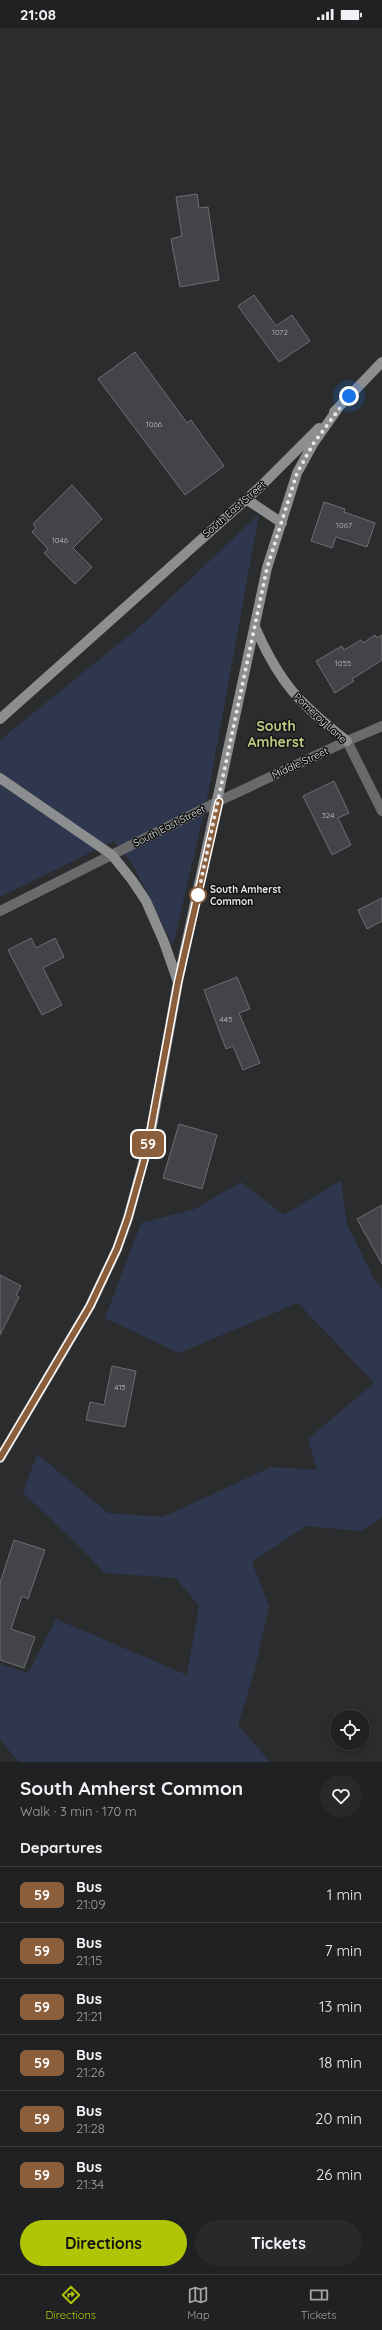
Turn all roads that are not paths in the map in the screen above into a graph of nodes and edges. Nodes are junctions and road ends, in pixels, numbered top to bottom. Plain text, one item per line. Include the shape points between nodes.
1 (382, 362) edge
2 (339, 407) junction
3 (246, 500) junction
4 (282, 523) junction
5 (255, 627) junction
6 (0, 719) edge
7 (382, 726) edge
8 (347, 741) junction
9 (0, 778) edge
10 (219, 802) junction
11 (382, 811) edge
12 (112, 855) junction
13 (0, 911) edge
14 (178, 982) junction
15 (0, 1458) edge

1 - 2 main road, South East Street
2 - 3 main road, South East Street
2 - 4 main road, South East Street via 313,444 297,473
3 - 4 main road
3 - 6 main road, South East Street
4 - 5 main road, South East Street via 267,568
5 - 8 main road, Pomeroy Lane via 268,656 285,684 307,709
5 - 10 main road, South East Street
7 - 8 street, Middle Street
8 - 10 street, Middle Street
8 - 11 street, Pomeroy Lane
9 - 12 main road
10 - 12 street, South East Street
10 - 14 main road
12 - 13 street, South East Street
12 - 14 main road via 146,901
14 - 15 main road via 147,1150 124,1230 90,1306

